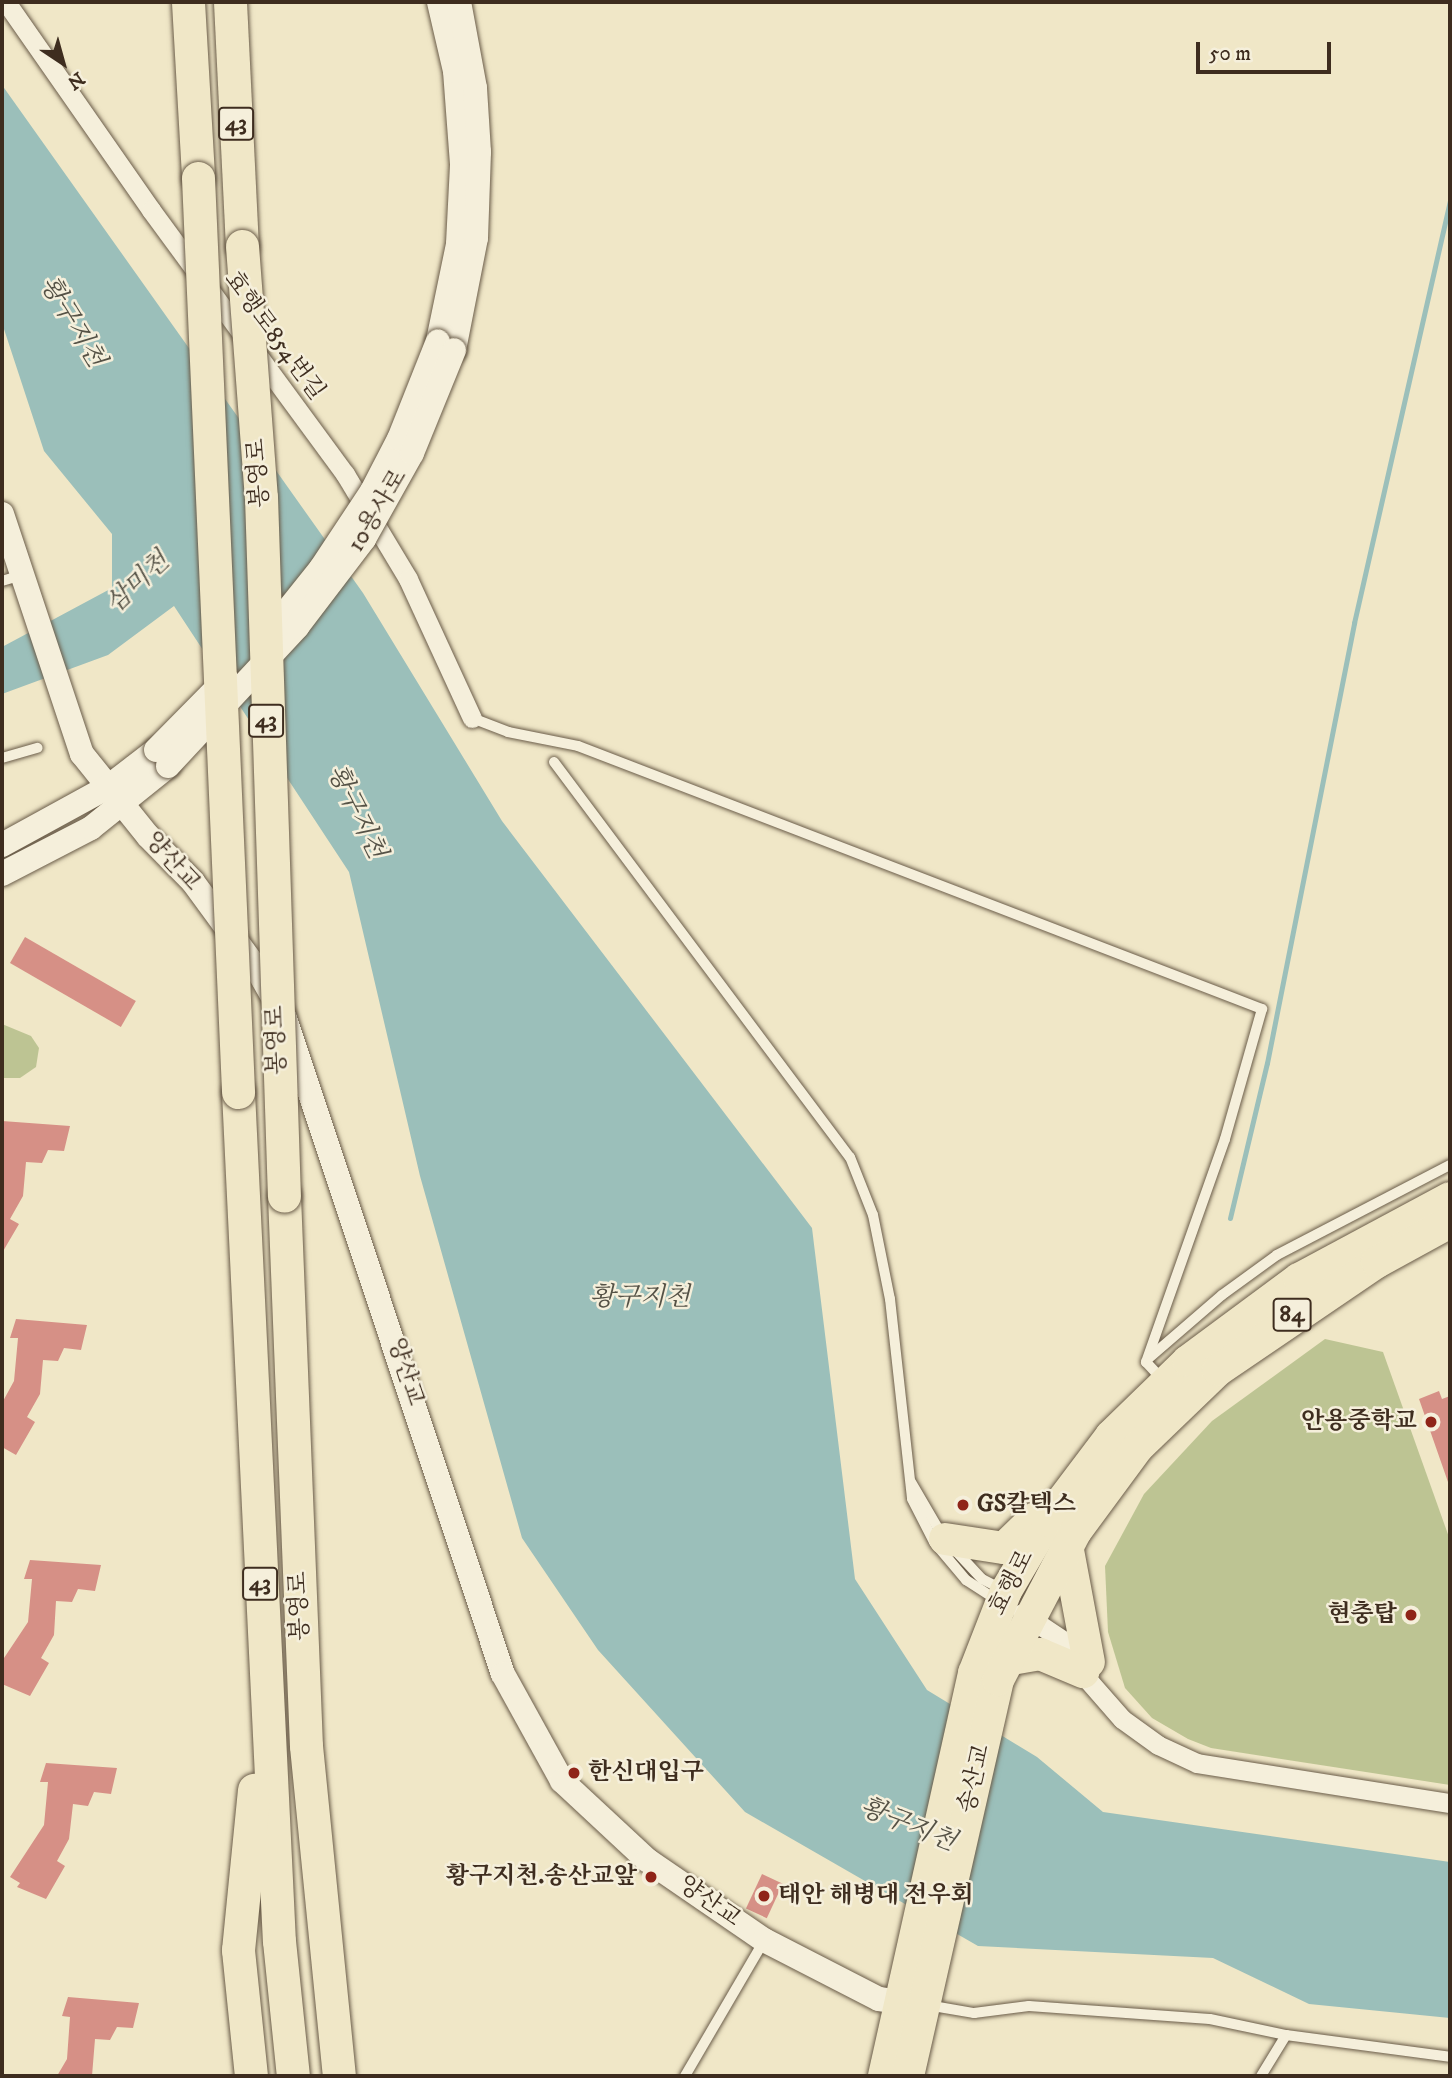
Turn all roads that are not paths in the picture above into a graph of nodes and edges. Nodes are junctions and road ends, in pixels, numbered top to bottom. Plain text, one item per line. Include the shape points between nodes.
1 (6, 2) edge
2 (188, 2) edge
3 (230, 2) edge
4 (439, 2) edge
5 (459, 2) edge
6 (446, 345) junction
7 (2, 514) edge
8 (12, 578) edge
9 (472, 718) joint
10 (38, 748) dead end
11 (2, 758) edge
12 (554, 762) dead end
13 (116, 796) junction
14 (28, 831) junction
15 (2, 845) edge
16 (41, 856) junction
17 (2, 874) edge
18 (1450, 1165) edge
19 (1450, 1198) edge
20 (1450, 1222) edge
21 (1416, 1228) junction
22 (1156, 1373) junction
23 (1093, 1459) junction
24 (911, 1482) junction
25 (1060, 1501) junction
26 (1071, 1538) junction
27 (945, 1539) junction
28 (1017, 1603) junction
29 (993, 1671) junction
30 (1089, 1674) junction
31 (265, 1683) junction
32 (1450, 1803) edge
33 (315, 1853) junction
34 (764, 1940) junction
35 (912, 2004) junction
36 (1286, 2035) junction
37 (1450, 2056) edge
38 (251, 2076) edge
39 (293, 2076) edge
40 (339, 2076) edge
41 (363, 2076) edge
42 (685, 2076) edge
43 (884, 2076) edge
44 (908, 2076) edge
45 (1261, 2076) edge

1 - 9 street, 효행로854번길 via 151,210 345,474 408,579
2 - 31 highway, 봉영로 / 43, bridge
3 - 33 highway, 봉영로 / 43, bridge via 261,497 284,1196 306,1746
4 - 6 street, 10용사로 via 456,71 462,164
5 - 6 street, 10용사로 via 475,88 479,152 476,238
6 - 13 street, 10용사로, bridge via 421,433 364,539 297,627 162,758
7 - 8 street, 양산교
8 - 13 street, 양산교 via 31,599 82,754
9 - 22 lane via 508,732 578,746 1262,1009
10 - 11 lane
12 - 24 lane via 850,1157 873,1214 890,1299
13 - 14 street, 10용사로
13 - 16 street, 10용사로
13 - 34 street, 양산교 via 193,882 257,969 285,1018 503,1674 562,1781 647,1860
14 - 15 street, 10용사로
14 - 16 street via 44,840
16 - 17 street, 10용사로
18 - 22 lane via 1277,1255 1183,1326
19 - 21 main road, 효행로 / 84
20 - 21 main road, 효행로 / 84
21 - 22 main road, 효행로 / 84 via 1299,1279
21 - 26 main road, 효행로 / 84 via 1218,1370 1138,1447
22 - 23 main road, 효행로 / 84
23 - 25 main road, 효행로 / 84
23 - 26 main road via 1091,1480 1062,1525
24 - 27 lane
24 - 28 lane via 912,1499 934,1542 966,1580
25 - 27 main road via 1048,1505 1004,1548
25 - 28 main road, 효행로 / 84
26 - 28 main road, 효행로 / 84
26 - 30 main road
27 - 28 lane via 982,1579
28 - 29 main road, 효행로 / 84
28 - 30 street via 1063,1641
29 - 30 main road via 1040,1654
29 - 35 main road, 송산교 / 84
30 - 32 street via 1122,1719 1158,1745 1197,1763
31 - 38 highway via 237,1950
31 - 39 highway, 봉영로 / 43 via 279,1941
33 - 40 highway, 봉영로 / 43
33 - 41 highway via 335,1888
34 - 35 street, 양산교 via 879,1999
34 - 42 lane
35 - 36 lane via 974,2013 1029,2007 1210,2019
35 - 43 main road, 84
35 - 44 main road, 84
36 - 37 lane
36 - 45 lane

